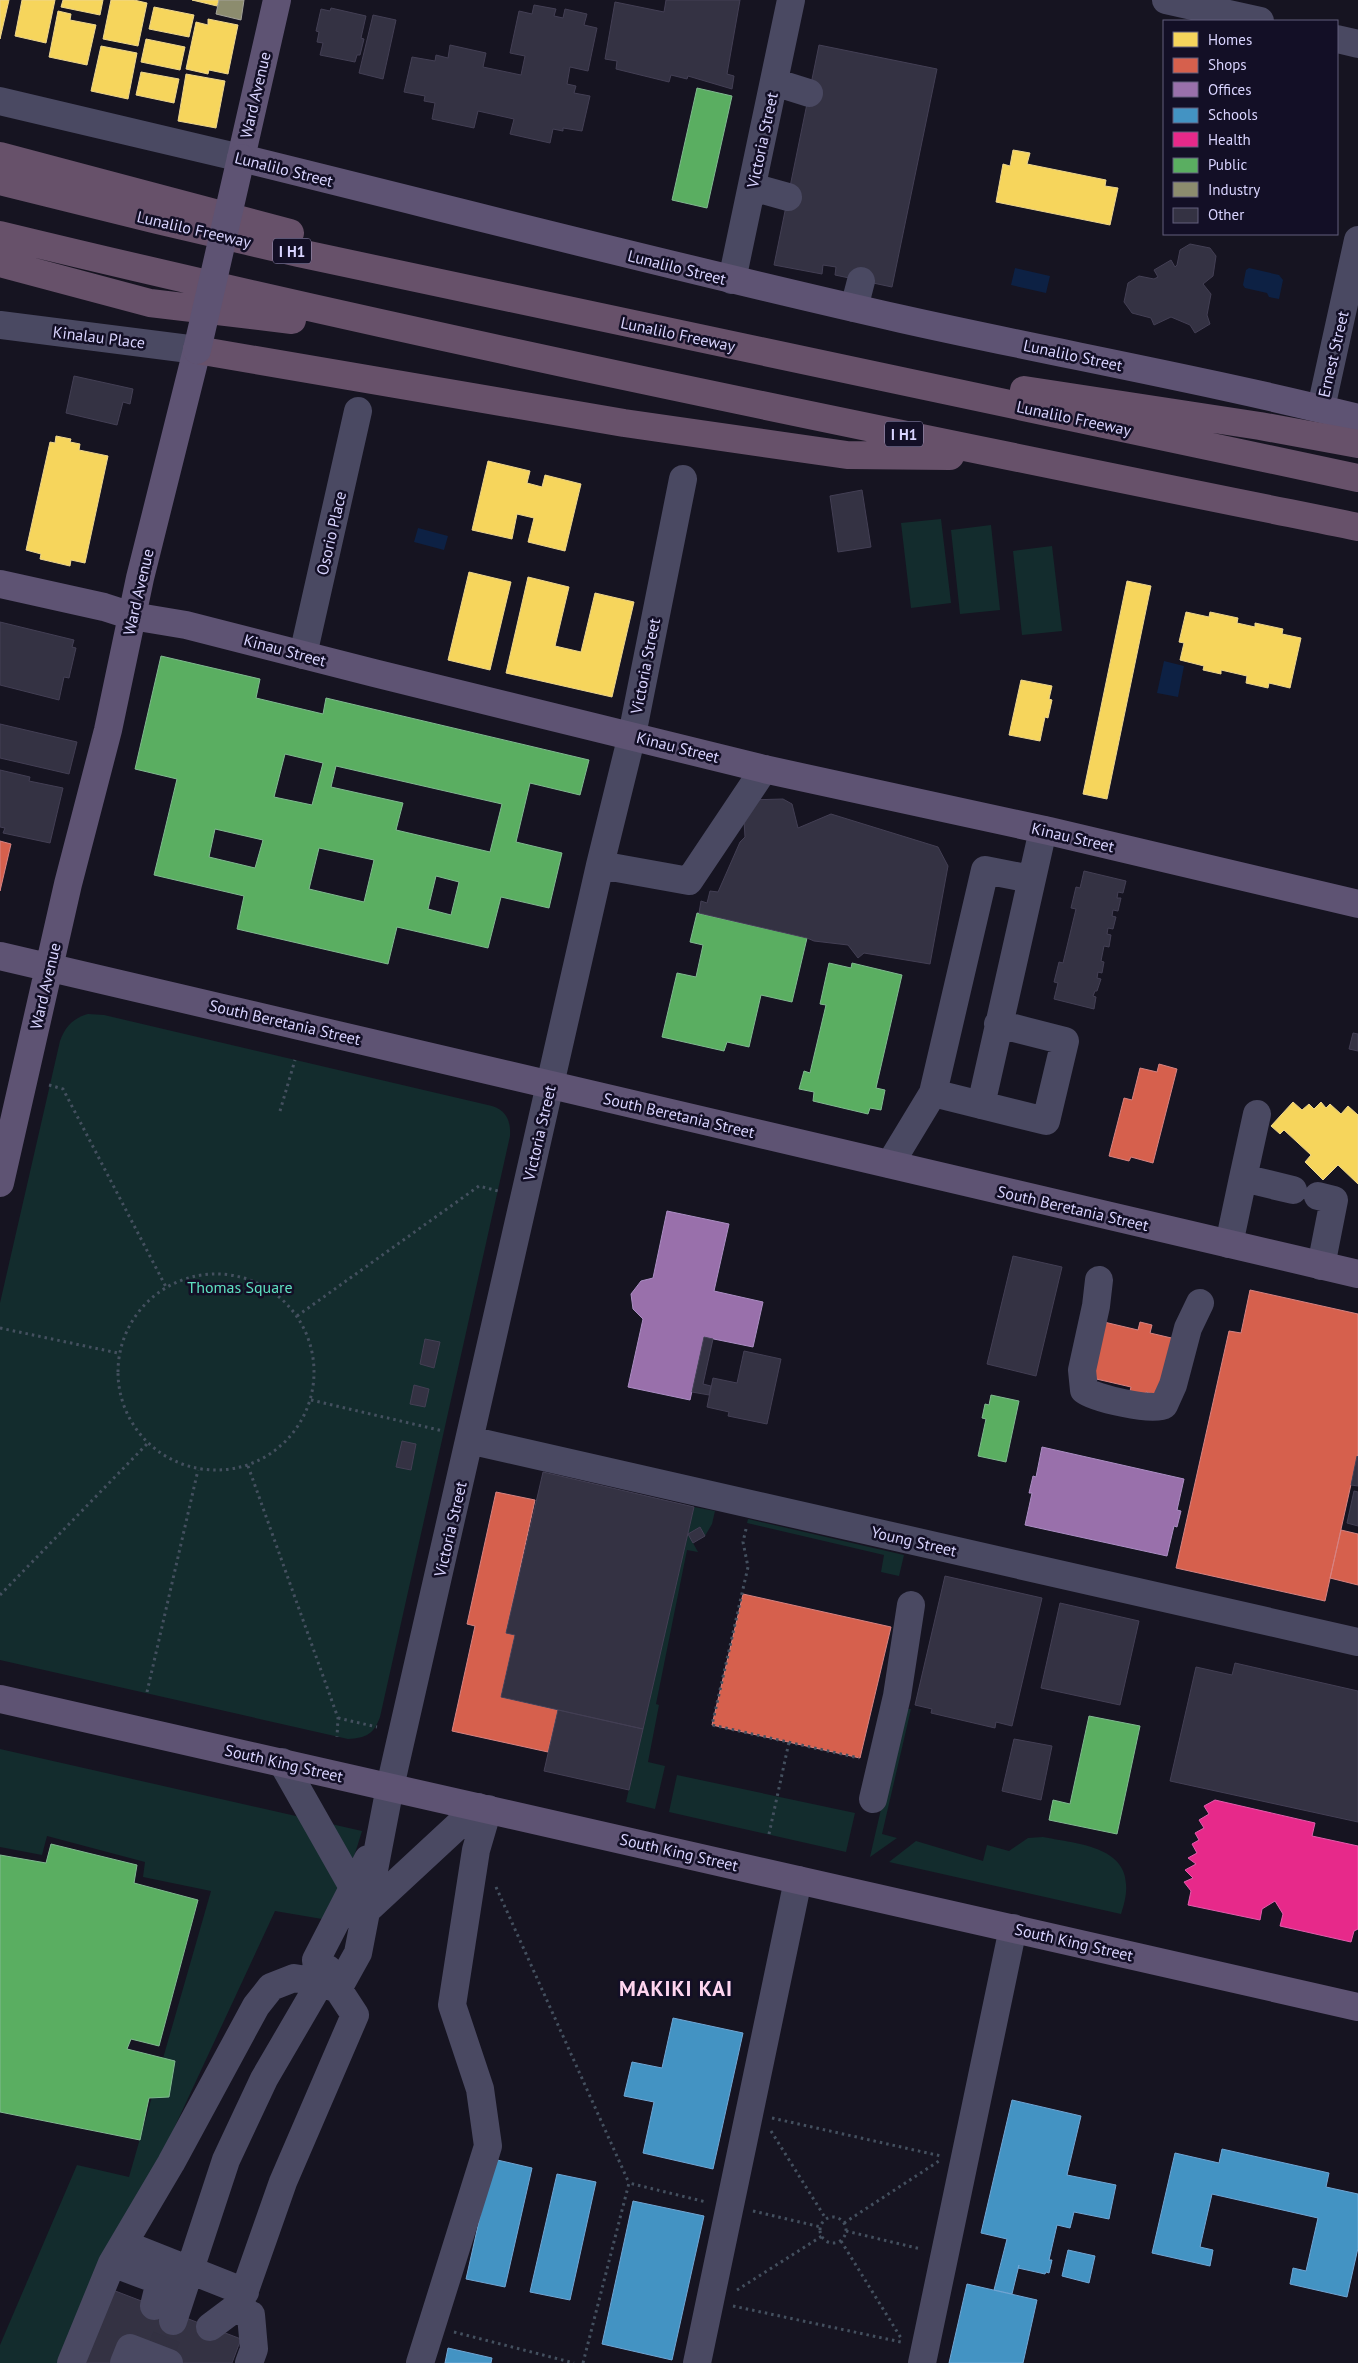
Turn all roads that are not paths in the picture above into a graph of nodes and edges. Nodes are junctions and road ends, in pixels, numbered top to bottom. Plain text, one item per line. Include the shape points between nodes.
1 (277, 0) edge
2 (791, 0) edge
3 (1166, 0) edge
4 (1256, 20) edge
5 (1338, 39) edge
6 (1358, 44) edge
7 (774, 82) junction
8 (809, 93) dead end
9 (0, 101) edge
10 (0, 156) edge
11 (241, 158) junction
12 (0, 180) edge
13 (752, 187) junction
14 (788, 197) dead end
15 (0, 235) edge
16 (1358, 240) edge
17 (0, 263) edge
18 (732, 280) junction
19 (861, 281) dead end
20 (854, 308) junction
21 (586, 314) junction
22 (0, 325) edge
23 (451, 339) junction
24 (714, 342) junction
25 (197, 350) junction
26 (1320, 408) junction
27 (358, 411) dead end
28 (1358, 418) edge
29 (1358, 444) edge
30 (1016, 458) junction
31 (1358, 478) edge
32 (683, 479) dead end
33 (1358, 527) edge
34 (0, 584) edge
35 (132, 616) junction
36 (303, 655) junction
37 (632, 735) junction
38 (764, 768) junction
39 (1043, 830) junction
40 (600, 865) junction
41 (1031, 879) junction
42 (1358, 904) edge
43 (0, 956) edge
44 (49, 968) junction
45 (998, 1024) junction
46 (550, 1084) junction
47 (933, 1093) junction
48 (981, 1105) junction
49 (1256, 1114) dead end
50 (890, 1164) junction
51 (1243, 1178) junction
52 (0, 1183) edge
53 (1228, 1244) junction
54 (1321, 1266) junction
55 (1358, 1274) edge
56 (1099, 1280) dead end
57 (1200, 1303) dead end
58 (469, 1440) junction
59 (911, 1606) dead end
60 (1358, 1642) edge
61 (0, 1699) edge
62 (282, 1762) junction
63 (390, 1787) junction
64 (873, 1799) dead end
65 (483, 1808) junction
66 (382, 1829) junction
67 (368, 1859) junction
68 (798, 1880) junction
69 (361, 1899) junction
70 (1013, 1928) junction
71 (329, 1986) junction
72 (1358, 2007) edge
73 (118, 2253) junction
74 (188, 2269) junction
75 (241, 2301) junction
76 (210, 2327) dead end
77 (71, 2363) edge
78 (124, 2363) edge
79 (169, 2363) edge
80 (249, 2363) edge
81 (420, 2363) edge
82 (697, 2363) edge
83 (922, 2363) edge

1 - 11 main road, Ward Avenue
2 - 7 street, Victoria Street
3 - 4 street
5 - 6 street
7 - 8 street
7 - 13 street, Victoria Street
9 - 11 street, Lunalilo Street
10 - 21 highway via 132,189
11 - 18 main road, Lunalilo Street
11 - 25 main road, Ward Avenue, bridge
12 - 21 highway, Lunalilo Freeway / I H1 via 214,233
13 - 14 street
13 - 18 street, Victoria Street
15 - 23 highway, I H1
16 - 26 street, Ernest Street
17 - 23 highway via 150,303
18 - 20 main road, Lunalilo Street
19 - 20 street
20 - 26 main road, Lunalilo Street
21 - 24 highway, Lunalilo Freeway / I H1
22 - 25 street, Kinalau Place
23 - 30 highway, I H1
24 - 29 highway
24 - 31 highway, Lunalilo Freeway / I H1
25 - 30 highway via 624,423 846,454
25 - 35 main road, Ward Avenue
26 - 28 main road, Lunalilo Street
27 - 36 street, Osorio Place
30 - 33 highway, I H1
32 - 37 street, Victoria Street
34 - 35 main road, Kinau Street
35 - 36 main road, Kinau Street via 186,625
35 - 44 main road, Ward Avenue via 108,730
36 - 37 main road, Kinau Street
37 - 38 main road, Kinau Street
37 - 40 street, Victoria Street
38 - 39 main road, Kinau Street
38 - 40 street via 689,881
39 - 41 street
39 - 42 main road, Kinau Street
40 - 46 street, Victoria Street
41 - 45 street
41 - 47 street via 985,870
43 - 44 main road, South Beretania Street
44 - 46 main road, South Beretania Street
44 - 52 main road, Ward Avenue
45 - 48 street
45 - 48 street via 1065,1041 1046,1121
46 - 50 main road, South Beretania Street
46 - 58 street, Victoria Street
47 - 48 street
47 - 50 street
49 - 51 street
50 - 53 main road, South Beretania Street
51 - 53 street
51 - 54 street via 1334,1200
53 - 54 main road, South Beretania Street
54 - 55 main road, South Beretania Street
56 - 57 street via 1082,1374 1084,1390 1094,1396 1151,1408 1164,1405 1173,1385 1188,1328
58 - 60 street, Young Street
58 - 63 street, Victoria Street
59 - 64 street via 897,1696
61 - 62 main road, South King Street
62 - 63 main road, South King Street
62 - 69 street
63 - 65 main road, South King Street
63 - 66 street, Victoria Street
65 - 68 main road, South King Street
65 - 69 street
65 - 81 street via 452,2005 480,2089 488,2146
66 - 67 street
66 - 69 street
67 - 69 street
67 - 71 street via 355,1922
68 - 70 main road, South King Street
68 - 82 street
69 - 71 street via 358,1953
70 - 72 main road, South King Street
70 - 83 street
71 - 73 street via 294,1978 271,1987 256,2006 172,2163
71 - 74 street via 264,2080 226,2160
71 - 75 street via 355,2015 283,2182
73 - 74 street
73 - 74 street via 160,2280 163,2313
73 - 77 street
74 - 75 street
75 - 76 street
75 - 80 street via 251,2314 254,2349
78 - 79 street via 130,2348

